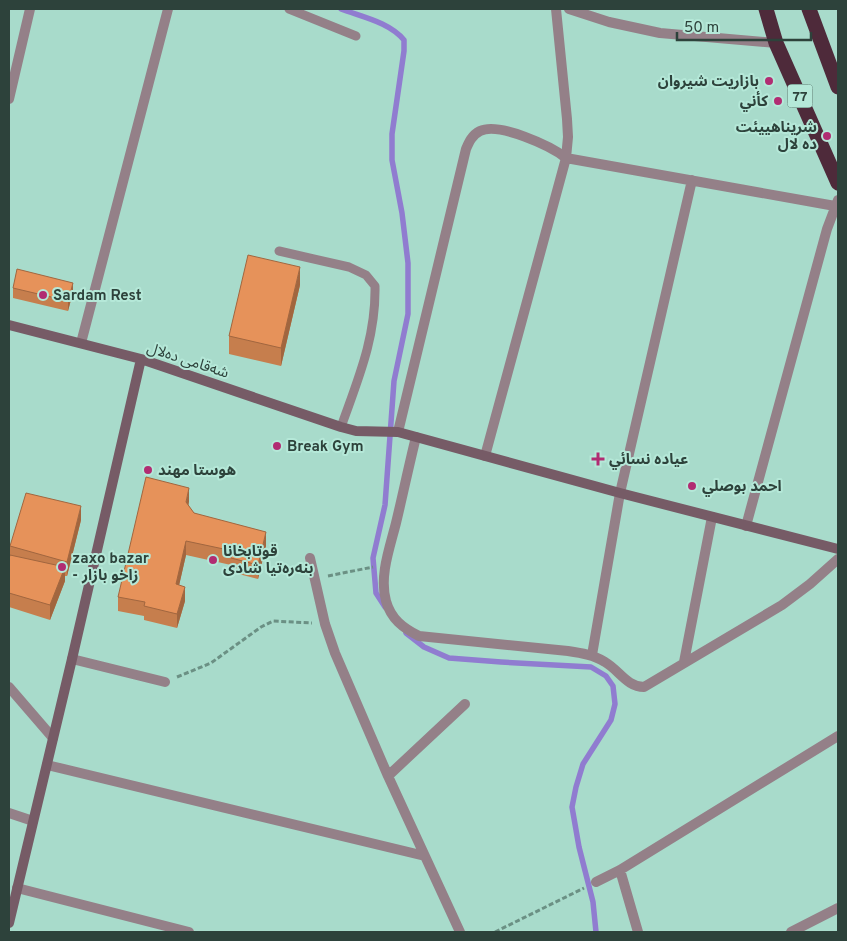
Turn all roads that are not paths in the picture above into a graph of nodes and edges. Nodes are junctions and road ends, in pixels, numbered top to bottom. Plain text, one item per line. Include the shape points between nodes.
1 (30, 9) edge
2 (168, 9) edge
3 (289, 9) edge
4 (556, 9) edge
5 (569, 9) edge
6 (766, 9) edge
7 (809, 9) edge
8 (356, 36) dead end
9 (776, 43) junction
10 (838, 87) edge
11 (9, 99) edge
12 (566, 158) junction
13 (692, 180) junction
14 (838, 183) edge
15 (837, 203) edge
16 (279, 252) dead end
17 (9, 325) edge
18 (81, 344) junction
19 (141, 359) junction
20 (340, 426) junction
21 (398, 432) junction
22 (416, 437) junction
23 (485, 456) junction
24 (620, 493) junction
25 (712, 517) junction
26 (746, 526) junction
27 (838, 549) edge
28 (310, 558) dead end
29 (838, 559) edge
30 (592, 655) junction
31 (72, 659) junction
32 (684, 662) junction
33 (165, 682) road end
34 (9, 688) edge
35 (466, 704) dead end
36 (838, 736) edge
37 (54, 738) junction
38 (47, 765) junction
39 (388, 776) junction
40 (9, 813) edge
41 (33, 822) junction
42 (425, 856) junction
43 (620, 870) junction
44 (596, 882) road end
45 (17, 888) junction
46 (838, 908) edge
47 (9, 923) edge
48 (189, 932) edge
49 (460, 932) edge
50 (638, 932) edge
51 (791, 932) edge

1 - 11 street
2 - 18 street
3 - 8 lane
4 - 12 street via 567,119
5 - 9 street via 660,33
6 - 9 highway, 77
7 - 10 highway
9 - 14 highway, 77
12 - 13 street
12 - 21 street via 541,142 500,130 479,131 471,139
12 - 23 street
13 - 15 street
13 - 24 street
15 - 26 street via 827,229
16 - 20 lane via 349,267 366,275 375,286 368,350
17 - 18 main road, شەقامی دەلال
18 - 19 main road, شەقامی دەلال
19 - 20 main road, شەقامی دەلال
19 - 31 main road
20 - 21 main road, شەقامی دەلال via 356,431
21 - 22 main road, شەقامی دەلال
22 - 23 main road, شەقامی دەلال
22 - 30 street via 383,586 393,617 404,629 419,636
23 - 24 main road, شەقامی دەلال
24 - 25 main road, شەقامی دەلال
24 - 30 street
25 - 26 main road, شەقامی دەلال
25 - 32 street
26 - 27 main road, شەقامی دەلال
28 - 39 street via 335,653
29 - 32 street via 782,605
30 - 32 street via 637,687 651,683
31 - 33 street
31 - 37 main road
34 - 37 street
35 - 39 street
36 - 43 street
37 - 38 main road
38 - 41 main road
38 - 42 street
39 - 42 street
40 - 41 street
41 - 45 main road
42 - 49 street
43 - 44 street
43 - 50 street
45 - 47 main road
45 - 48 street
46 - 51 street

